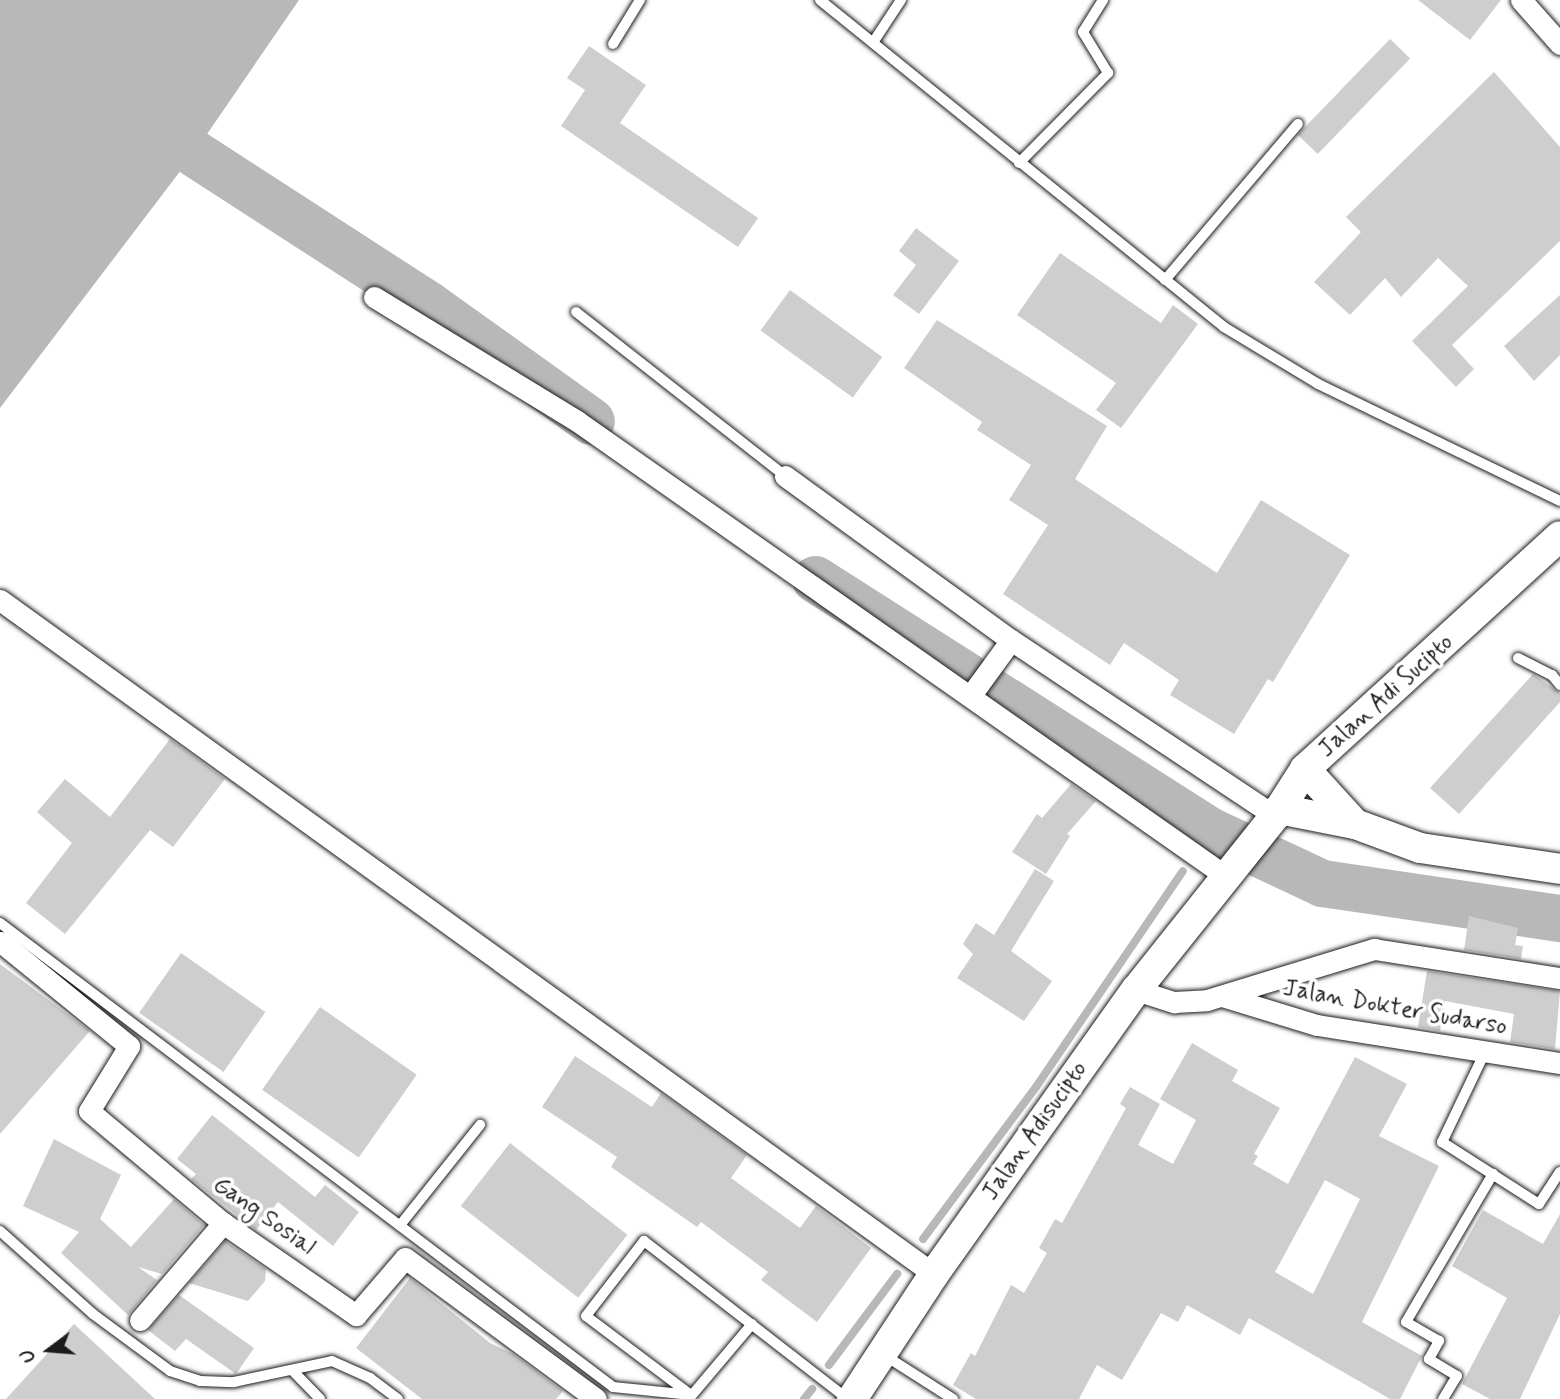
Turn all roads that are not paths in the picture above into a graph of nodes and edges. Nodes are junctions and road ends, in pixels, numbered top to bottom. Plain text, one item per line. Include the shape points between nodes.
1 (640, 0) edge
2 (820, 0) edge
3 (901, 0) edge
4 (1103, 0) edge
5 (1521, 0) edge
6 (874, 41) junction
7 (613, 44) dead end
8 (1560, 44) edge
9 (1298, 124) dead end
10 (1019, 163) junction
11 (1165, 280) junction
12 (374, 297) dead end
13 (576, 312) dead end
14 (785, 476) joint
15 (1560, 501) edge
16 (1560, 536) edge
17 (0, 600) edge
18 (1011, 640) junction
19 (1518, 658) dead end
20 (1560, 685) edge
21 (971, 695) junction
22 (1305, 769) junction
23 (1277, 812) junction
24 (1355, 824) junction
25 (1560, 869) edge
26 (1229, 874) junction
27 (0, 923) edge
28 (1, 942) edge
29 (1560, 978) edge
30 (1136, 990) junction
31 (1222, 996) junction
32 (1485, 1052) junction
33 (1560, 1063) edge
34 (480, 1125) dead end
35 (1560, 1172) edge
36 (1493, 1174) junction
37 (223, 1223) junction
38 (401, 1224) junction
39 (0, 1231) edge
40 (934, 1274) junction
41 (140, 1320) dead end
42 (752, 1324) junction
43 (884, 1355) junction
44 (293, 1371) junction
45 (694, 1397) edge
46 (320, 1399) edge
47 (398, 1399) edge
48 (596, 1399) edge
49 (850, 1399) edge
50 (953, 1399) edge
51 (1443, 1399) edge

1 - 7 lane
2 - 6 lane
3 - 6 lane
4 - 10 lane via 1083,32 1108,73
5 - 8 street
6 - 10 lane
9 - 11 lane
10 - 11 lane
11 - 15 lane via 1224,327 1318,384
12 - 21 street via 577,421
13 - 14 lane
14 - 18 street
16 - 22 main road, Jalan Adi Sucipto
17 - 40 street
18 - 21 street
18 - 23 street
19 - 20 lane via 1552,675
21 - 26 street
22 - 23 main road, Jalan Adi Sucipto
22 - 24 main road
23 - 24 main road
23 - 26 main road, Jalan Adi Sucipto
24 - 25 main road via 1420,848
26 - 30 main road, Jalan Adisucipto
27 - 38 lane
28 - 37 street, Gang Sosial via 129,1046 89,1111
29 - 31 street via 1374,950
30 - 31 street via 1187,1003
30 - 40 main road, Jalan Adisucipto
31 - 32 street, Jalan Dokter Sudarso via 1317,1025
32 - 33 street, Jalan Dokter Sudarso
32 - 36 lane via 1442,1142
34 - 38 lane
35 - 36 lane via 1539,1204
36 - 51 lane via 1406,1322 1439,1341 1429,1359 1457,1376
37 - 41 street
37 - 48 street, Gang Sosial via 356,1315 405,1258
38 - 45 lane via 613,1387
39 - 44 lane via 93,1314 170,1371 200,1381 234,1382
40 - 43 main road, Jalan Adisucipto
42 - 45 lane
42 - 45 lane via 644,1241 586,1316
42 - 49 lane
43 - 49 main road, Jalan Adisucipto
43 - 50 lane
44 - 46 lane
44 - 47 lane via 332,1361 370,1378

